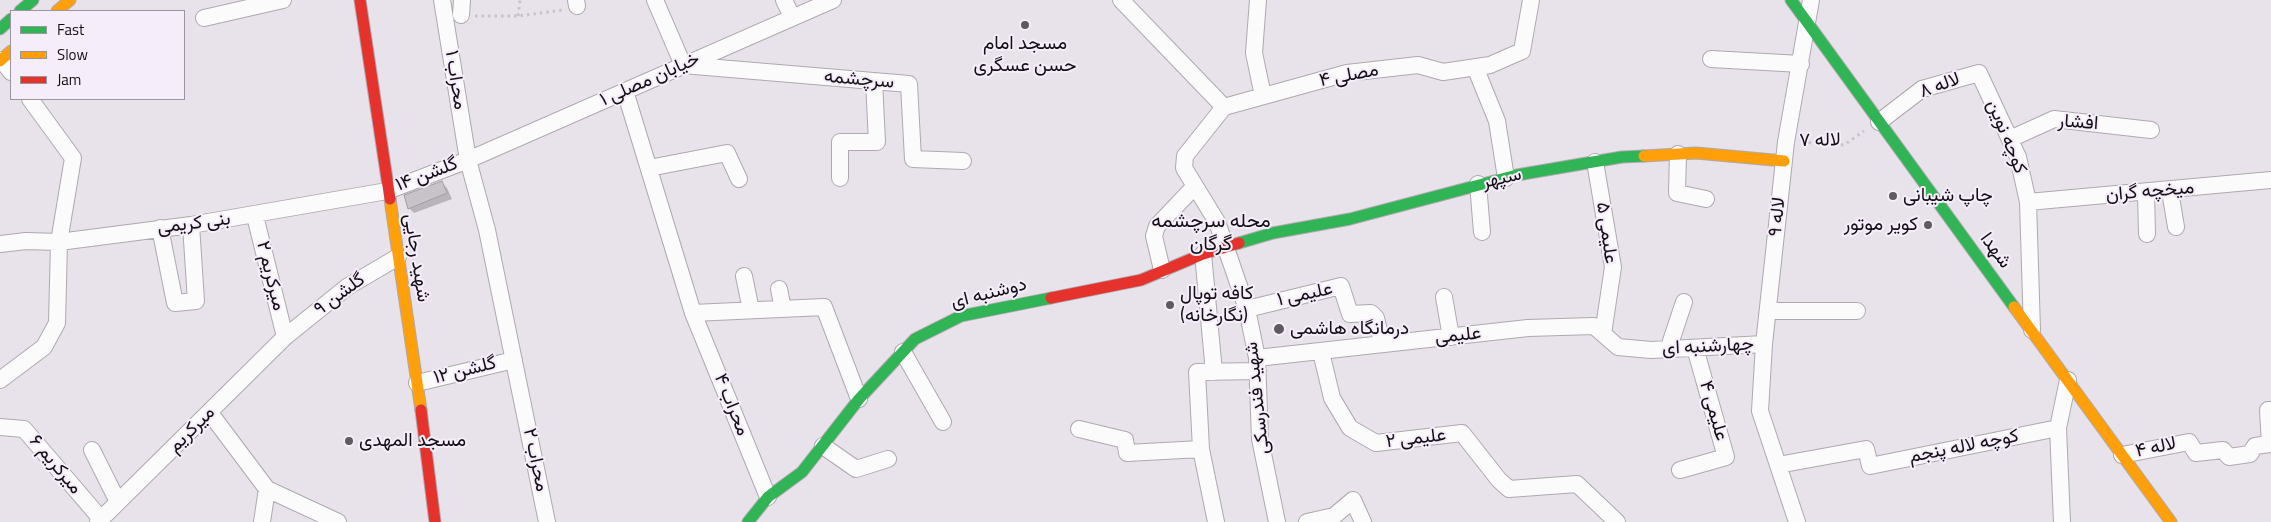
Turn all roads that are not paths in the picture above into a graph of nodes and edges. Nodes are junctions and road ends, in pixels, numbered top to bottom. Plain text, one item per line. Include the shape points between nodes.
1 (33, 0) edge
2 (70, 0) edge
3 (283, 0) edge
4 (360, 0) edge
5 (442, 0) edge
6 (655, 0) edge
7 (784, 0) edge
8 (833, 0) edge
9 (1120, 0) edge
10 (1258, 0) edge
11 (1531, 0) edge
12 (1791, 0) edge
13 (1811, 0) edge
14 (21, 10) edge
15 (58, 10) edge
16 (792, 17) junction
17 (204, 18) dead end
18 (10, 20) edge
19 (1808, 25) junction
20 (0, 29) edge
21 (1711, 59) dead end
22 (1800, 64) junction
23 (684, 65) junction
24 (1475, 67) junction
25 (1979, 73) joint
26 (874, 81) junction
27 (625, 91) junction
28 (1264, 96) junction
29 (31, 100) edge
30 (1224, 107) junction
31 (1879, 122) junction
32 (2151, 130) dead end
33 (2010, 139) junction
34 (1678, 154) junction
35 (468, 160) junction
36 (964, 161) dead end
37 (1784, 161) junction
38 (1595, 162) junction
39 (649, 168) junction
40 (840, 178) dead end
41 (1506, 178) junction
42 (739, 179) dead end
43 (2271, 180) edge
44 (1478, 184) junction
45 (1195, 186) junction
46 (387, 191) junction
47 (2170, 191) junction
48 (2146, 193) junction
49 (1706, 200) dead end
50 (2028, 202) junction
51 (255, 216) junction
52 (192, 225) junction
53 (2176, 227) dead end
54 (160, 228) junction
55 (1482, 232) dead end
56 (2147, 234) dead end
57 (59, 242) junction
58 (0, 244) edge
59 (1225, 247) junction
60 (1203, 254) junction
61 (398, 257) junction
62 (1162, 270) junction
63 (744, 276) dead end
64 (779, 289) dead end
65 (1444, 297) dead end
66 (1684, 302) dead end
67 (783, 309) junction
68 (1247, 309) junction
69 (751, 310) junction
70 (1857, 310) dead end
71 (1768, 311) junction
72 (693, 313) junction
73 (2032, 332) junction
74 (1603, 334) junction
75 (285, 337) junction
76 (1450, 337) junction
77 (1382, 343) junction
78 (1764, 344) junction
79 (1695, 348) junction
80 (1651, 350) joint
81 (1668, 350) junction
82 (903, 352) junction
83 (1321, 352) junction
84 (514, 360) junction
85 (1258, 364) junction
86 (1214, 372) junction
87 (0, 380) edge
88 (2068, 380) junction
89 (417, 383) junction
90 (859, 399) junction
91 (2271, 410) edge
92 (210, 413) junction
93 (943, 422) dead end
94 (0, 426) edge
95 (2058, 428) junction
96 (1079, 429) dead end
97 (823, 446) junction
98 (1201, 449) junction
99 (92, 450) dead end
100 (2122, 455) junction
101 (888, 458) dead end
102 (1778, 465) junction
103 (1680, 470) dead end
104 (267, 489) junction
105 (768, 497) junction
106 (118, 502) junction
107 (99, 521) edge
108 (262, 522) edge
109 (338, 522) edge
110 (435, 522) edge
111 (547, 522) edge
112 (748, 522) edge
113 (1216, 522) edge
114 (1277, 522) edge
115 (1307, 522) edge
116 (1363, 522) edge
117 (1617, 522) edge
118 (1797, 522) edge
119 (2062, 522) edge
120 (2171, 522) edge

1 - 14 main road
2 - 15 main road
3 - 17 street
4 - 46 main road, شهید رجایی
5 - 35 street, ۱ محراب
6 - 23 street
7 - 16 street
8 - 16 street, خیابان مصلی ۱
9 - 30 street
10 - 28 street via 1254,53
11 - 24 street, ۴ مصلی via 1522,51 1490,65
12 - 19 main road, شهدا
13 - 19 street, ۹ لاله
16 - 23 street, خیابان مصلی ۱
18 - 20 main road
19 - 22 street, ۹ لاله
19 - 31 main road, شهدا
21 - 22 street
22 - 37 street, ۹ لاله
23 - 26 street, سرچشمه
23 - 27 street, خیابان مصلی ۱
24 - 28 street, ۴ مصلی via 1443,72 1418,65 1347,73
24 - 41 street via 1497,121
25 - 31 street, ۸ لاله via 1922,89
25 - 33 street, کوچه نوین
26 - 36 street, سرچشمه via 909,84 913,159
26 - 40 street via 877,142 840,142
27 - 35 street, خیابان مصلی ۱
27 - 39 street, ۴ محراب
28 - 30 street, ۴ مصلی
29 - 57 street via 73,158
30 - 45 street, شهید فندرسکی via 1184,156 1184,168
31 - 73 main road, شهدا
32 - 33 street, افشار via 2054,119
33 - 50 street, کوچه نوین via 2018,157
34 - 37 main road, سپهر
34 - 38 main road, سپهر
34 - 49 street via 1677,192
35 - 46 street, گلشن ۱۴
35 - 84 street, ۱ محراب via 487,230
37 - 71 street, ۹ لاله
38 - 41 main road, سپهر
38 - 74 street, ۵ علیمی via 1613,267
39 - 42 street via 727,153
39 - 72 street, ۴ محراب
41 - 44 main road, سپهر
43 - 47 street, میخچه گران
44 - 55 street
44 - 59 main road, سپهر via 1350,219 1273,233
45 - 59 street, شهید فندرسکی via 1217,222
45 - 62 street via 1156,226 1154,236
46 - 51 street, بنی کریمی
46 - 61 main road, شهید رجایی
47 - 48 street, میخچه گران
47 - 53 street
48 - 50 street, میخچه گران
48 - 56 street
50 - 73 street, کوچه نوین
51 - 52 street, بنی کریمی
51 - 75 street, ۲ میرکریم
52 - 54 street, بنی کریمی
52 - 54 street via 196,301 175,303
54 - 57 street, بنی کریمی
57 - 58 street, بنی کریمی
57 - 87 street via 57,323 44,347
59 - 60 main road, دوشنبه ای
59 - 68 street, شهید فندرسکی
60 - 62 main road, دوشنبه ای
60 - 86 street
61 - 75 street, ۹ گلشن via 347,287
61 - 89 main road, شهید رجایی
62 - 82 main road, دوشنبه ای via 1141,280 961,316 915,339
63 - 69 street
64 - 67 street
65 - 76 street
66 - 81 street
67 - 69 street
67 - 90 street via 824,307
68 - 77 street, ۱ علیمی via 1341,286 1350,314 1371,313 1376,318
68 - 85 street, شهید فندرسکی
69 - 72 street
70 - 71 street
71 - 78 street, ۹ لاله
72 - 105 street, ۴ محراب
73 - 88 main road, شهدا
74 - 76 street, علیمی via 1594,326 1528,328
74 - 80 street, علیمی via 1618,347
75 - 92 street, میرکریم
76 - 77 street, علیمی
77 - 83 street, علیمی
78 - 79 street, چهارشنبه ای
78 - 102 street, ۹ لاله via 1760,411
79 - 81 street, چهارشنبه ای
79 - 103 street, ۴ علیمی via 1726,457
80 - 81 street, چهارشنبه ای
82 - 90 main road, دوشنبه ای
82 - 93 street
83 - 85 street, علیمی
83 - 117 street, ۲ علیمی via 1332,398 1350,428 1376,443 1462,433 1509,489 1577,484
84 - 89 street, ۱۲ گلشن
84 - 111 street, ۲ محراب
85 - 86 street, علیمی
85 - 114 street, شهید فندرسکی via 1260,440
86 - 98 street, علیمی via 1197,372
88 - 95 street
88 - 100 main road, شهدا
89 - 110 main road, شهید رجایی
90 - 97 main road, دوشنبه ای
91 - 100 street, لاله ۴ via 2268,410 2270,444 2255,446 2250,454 2229,457 2223,450 2196,453 2189,442
92 - 104 street
92 - 106 street, میرکریم
94 - 107 street, میرکریم ۶ via 24,429
95 - 102 street, کوچه لاله پنجم via 1870,466 1866,449
95 - 119 street
96 - 98 street via 1125,440 1127,453
97 - 101 street via 856,469
97 - 105 main road, دوشنبه ای via 802,472
98 - 113 street
99 - 106 street
100 - 120 main road, شهدا
102 - 118 street
104 - 108 street
104 - 109 street
105 - 112 main road, دوشنبه ای
106 - 107 street, میرکریم
115 - 116 street via 1334,516 1353,500

